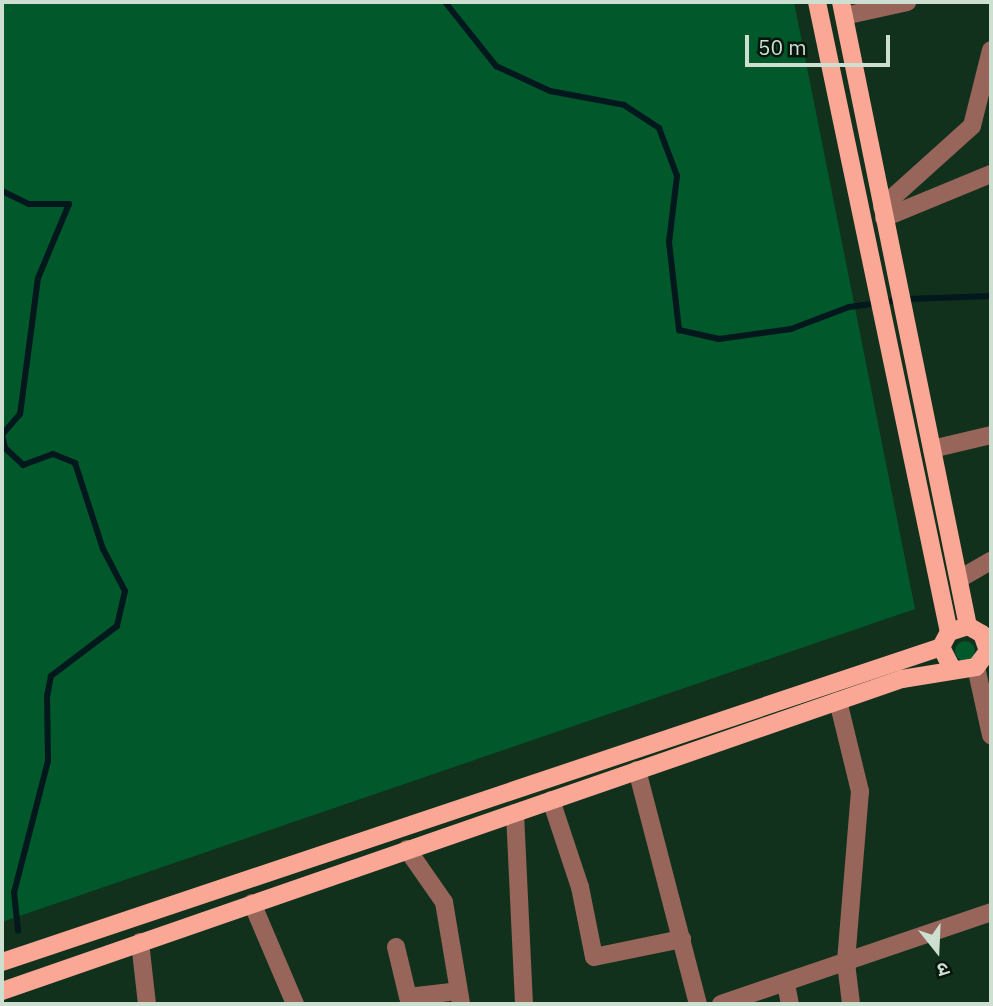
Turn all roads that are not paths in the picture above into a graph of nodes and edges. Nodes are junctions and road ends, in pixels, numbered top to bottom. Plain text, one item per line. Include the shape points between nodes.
1 (817, 2) edge
2 (906, 2) edge
3 (842, 9) edge
4 (991, 50) edge
5 (873, 163) junction
6 (850, 168) junction
7 (991, 174) edge
8 (883, 213) junction
9 (991, 435) edge
10 (932, 449) junction
11 (991, 561) edge
12 (961, 578) junction
13 (980, 630) edge
14 (945, 640) junction
15 (984, 660) edge
16 (952, 669) junction
17 (838, 701) junction
18 (991, 735) edge
19 (637, 770) junction
20 (551, 800) junction
21 (515, 813) junction
22 (407, 849) junction
23 (252, 903) junction
24 (991, 912) edge
25 (681, 939) junction
26 (140, 942) junction
27 (396, 947) dead end
28 (2, 962) edge
29 (846, 963) junction
30 (786, 984) junction
31 (2, 991) edge
32 (459, 998) edge
33 (147, 1004) edge
34 (296, 1004) edge
35 (524, 1004) edge
36 (698, 1004) edge
37 (722, 1004) edge
38 (790, 1004) edge
39 (851, 1004) edge

1 - 6 main road
2 - 3 street
3 - 5 main road
4 - 8 street via 972,127
5 - 6 main road
5 - 8 main road
6 - 14 main road
7 - 8 street
8 - 10 main road
9 - 10 street
10 - 12 main road
11 - 12 street
12 - 13 main road
13 - 14 main road
13 - 15 main road via 988,651
14 - 16 main road
14 - 28 main road
15 - 16 main road
15 - 18 street
16 - 17 main road via 902,679
17 - 19 main road
17 - 29 street via 860,791
19 - 20 main road
19 - 25 street
20 - 21 main road
20 - 25 street via 580,887 594,957
21 - 22 main road
21 - 35 street
22 - 23 main road
22 - 32 street via 444,902
23 - 26 main road
23 - 34 street
24 - 29 street
25 - 36 street
26 - 31 main road
26 - 33 street
27 - 32 street via 408,997
29 - 30 street
29 - 39 street
30 - 37 street
30 - 38 street

